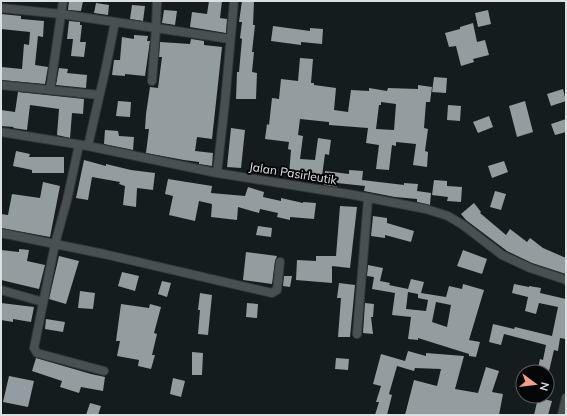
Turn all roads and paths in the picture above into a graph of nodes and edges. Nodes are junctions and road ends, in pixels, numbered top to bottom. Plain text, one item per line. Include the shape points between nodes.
1 (63, 1) edge
2 (157, 1) edge
3 (234, 1) edge
4 (1, 8) edge
5 (61, 14) junction
6 (114, 22) junction
7 (156, 28) junction
8 (230, 39) junction
9 (152, 81) dead end
10 (1, 85) edge
11 (50, 90) junction
12 (99, 95) junction
13 (1, 132) edge
14 (79, 145) junction
15 (88, 146) junction
16 (217, 173) junction
17 (368, 199) junction
18 (1, 233) edge
19 (55, 244) junction
20 (280, 262) dead end
21 (566, 280) edge
22 (1, 290) edge
23 (43, 302) junction
24 (357, 334) dead end
25 (104, 371) dead end
26 (566, 398) edge
27 (562, 415) edge

1 - 5 street
2 - 7 street
3 - 8 street
4 - 5 street
5 - 6 street
5 - 11 street
6 - 7 street
6 - 12 street
7 - 8 street
7 - 9 street
8 - 16 street via 226,102
10 - 11 street
11 - 12 street
12 - 15 street
13 - 14 street, Jalan Pasirleutik
14 - 15 street, Jalan Pasirleutik
14 - 19 street
15 - 16 street, Jalan Pasirleutik
16 - 17 street, Jalan Pasirleutik
17 - 21 street, Jalan Pasirleutik via 426,209 448,216 502,255
17 - 24 street
18 - 19 street
19 - 20 street via 272,293 277,290
19 - 23 street
22 - 23 street
23 - 25 street via 35,351
26 - 27 street

